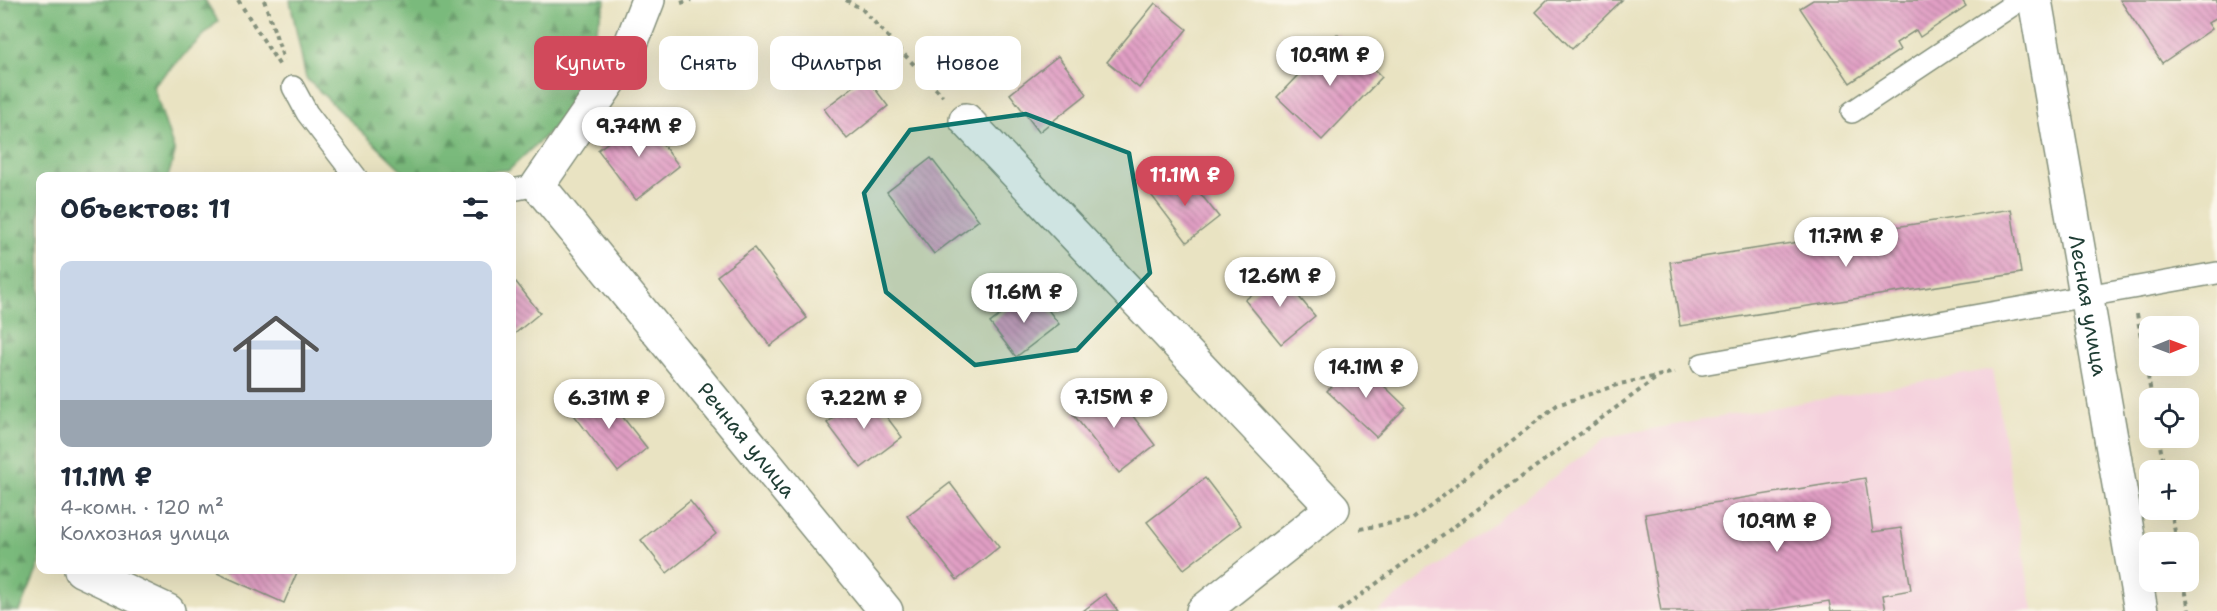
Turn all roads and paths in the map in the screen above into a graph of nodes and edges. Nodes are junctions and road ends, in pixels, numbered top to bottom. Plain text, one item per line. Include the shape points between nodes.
1 (238, 0) edge
2 (264, 0) edge
3 (648, 0) edge
4 (846, 0) edge
5 (2020, 0) edge
6 (2035, 0) edge
7 (293, 87) junction
8 (1852, 112) dead end
9 (966, 120) joint
10 (352, 172) edge
11 (525, 188) edge
12 (2217, 273) edge
13 (2133, 287) junction
14 (2088, 295) junction
15 (1702, 364) joint
16 (1658, 377) junction
17 (2150, 388) edge
18 (1333, 508) junction
19 (89, 574) edge
20 (2186, 592) edge
21 (168, 611) edge
22 (886, 611) edge
23 (1203, 611) edge
24 (1339, 611) edge
25 (2141, 611) edge
26 (2189, 611) edge

1 - 7 path
2 - 7 path
3 - 11 street via 625,59
4 - 9 path via 862,9
5 - 8 lane
6 - 14 street, Лесная улица
7 - 10 lane via 307,113
9 - 18 street
11 - 22 street, Речная улица
12 - 13 lane
13 - 14 lane
13 - 17 path
14 - 15 lane
14 - 25 street, Лесная улица
15 - 16 path
16 - 18 path via 1620,384 1557,405 1413,519 1360,530
16 - 24 path
18 - 23 street
19 - 21 street
20 - 26 path

